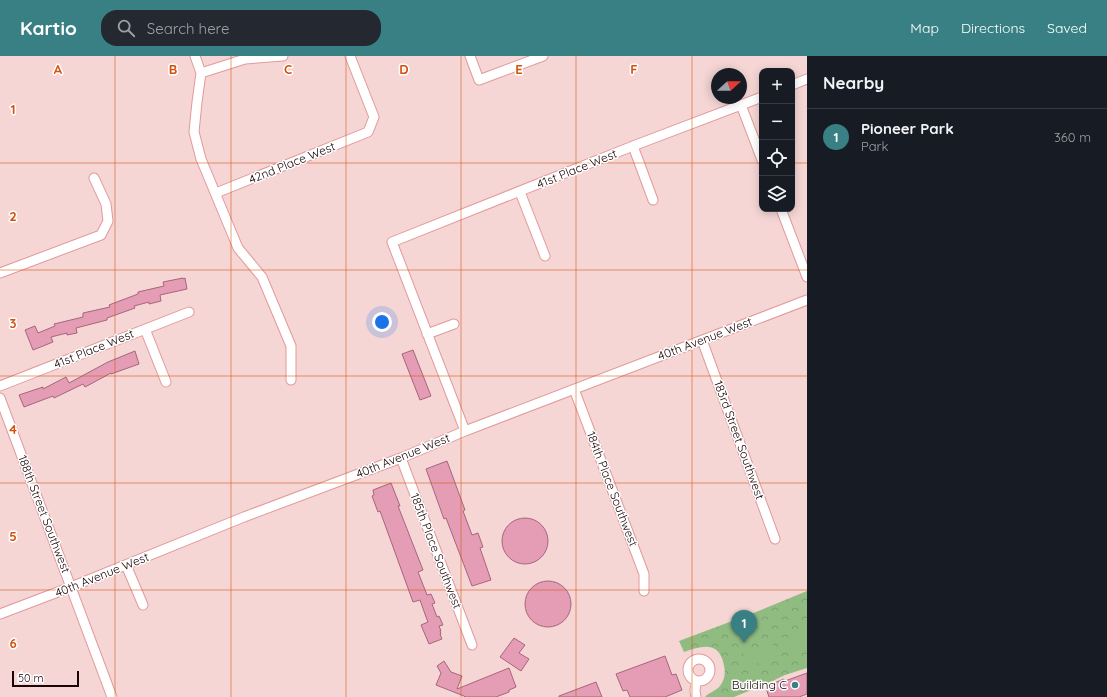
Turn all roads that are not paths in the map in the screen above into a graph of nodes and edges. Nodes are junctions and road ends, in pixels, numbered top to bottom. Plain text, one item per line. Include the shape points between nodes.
1 (195, 56) edge
2 (283, 56) edge
3 (350, 56) edge
4 (470, 56) edge
5 (543, 56) edge
6 (201, 73) junction
7 (807, 79) edge
8 (795, 84) edge
9 (759, 98) edge
10 (741, 105) junction
11 (633, 146) junction
12 (759, 152) edge
13 (94, 178) dead end
14 (520, 192) junction
15 (216, 193) junction
16 (653, 200) dead end
17 (782, 212) edge
18 (545, 256) dead end
19 (0, 273) edge
20 (807, 277) edge
21 (807, 300) edge
22 (189, 312) dead end
23 (454, 324) dead end
24 (144, 329) junction
25 (427, 334) junction
26 (702, 340) junction
27 (291, 380) dead end
28 (166, 382) dead end
29 (0, 386) edge
30 (574, 389) junction
31 (0, 398) edge
32 (3, 416) edge
33 (465, 431) junction
34 (401, 458) junction
35 (775, 539) dead end
36 (126, 565) junction
37 (71, 587) junction
38 (644, 590) dead end
39 (143, 605) dead end
40 (0, 614) edge
41 (472, 645) dead end
42 (696, 681) dead end
43 (112, 697) edge
44 (696, 697) edge

1 - 6 street
2 - 6 street via 245,59
3 - 15 street, 42nd Place West via 374,117 368,132
4 - 5 street via 480,80
6 - 15 street via 194,132
7 - 8 street
9 - 10 street, 41st Place West
10 - 11 street, 41st Place West
10 - 12 street
11 - 14 street, 41st Place West
11 - 16 street
13 - 19 street via 106,204 108,221 101,235
14 - 18 street
14 - 25 street, 41st Place West via 392,242
15 - 27 street via 238,248 262,277 291,346
17 - 20 street
21 - 26 street, 40th Avenue West
22 - 24 street, 41st Place West
23 - 25 street
24 - 28 street
24 - 29 street, 41st Place West
25 - 33 street
26 - 30 street, 40th Avenue West
26 - 35 street, 183rd Street Southwest
30 - 33 street, 40th Avenue West
30 - 38 street, 184th Place Southwest via 644,574
31 - 32 street, 188th Street Southwest
32 - 37 street, 188th Street Southwest
33 - 34 street, 40th Avenue West
34 - 36 street, 40th Avenue West
34 - 41 street, 185th Place Southwest
36 - 37 street, 40th Avenue West
36 - 39 street
37 - 40 street, 40th Avenue West
37 - 43 street, 188th Street Southwest
42 - 44 street

